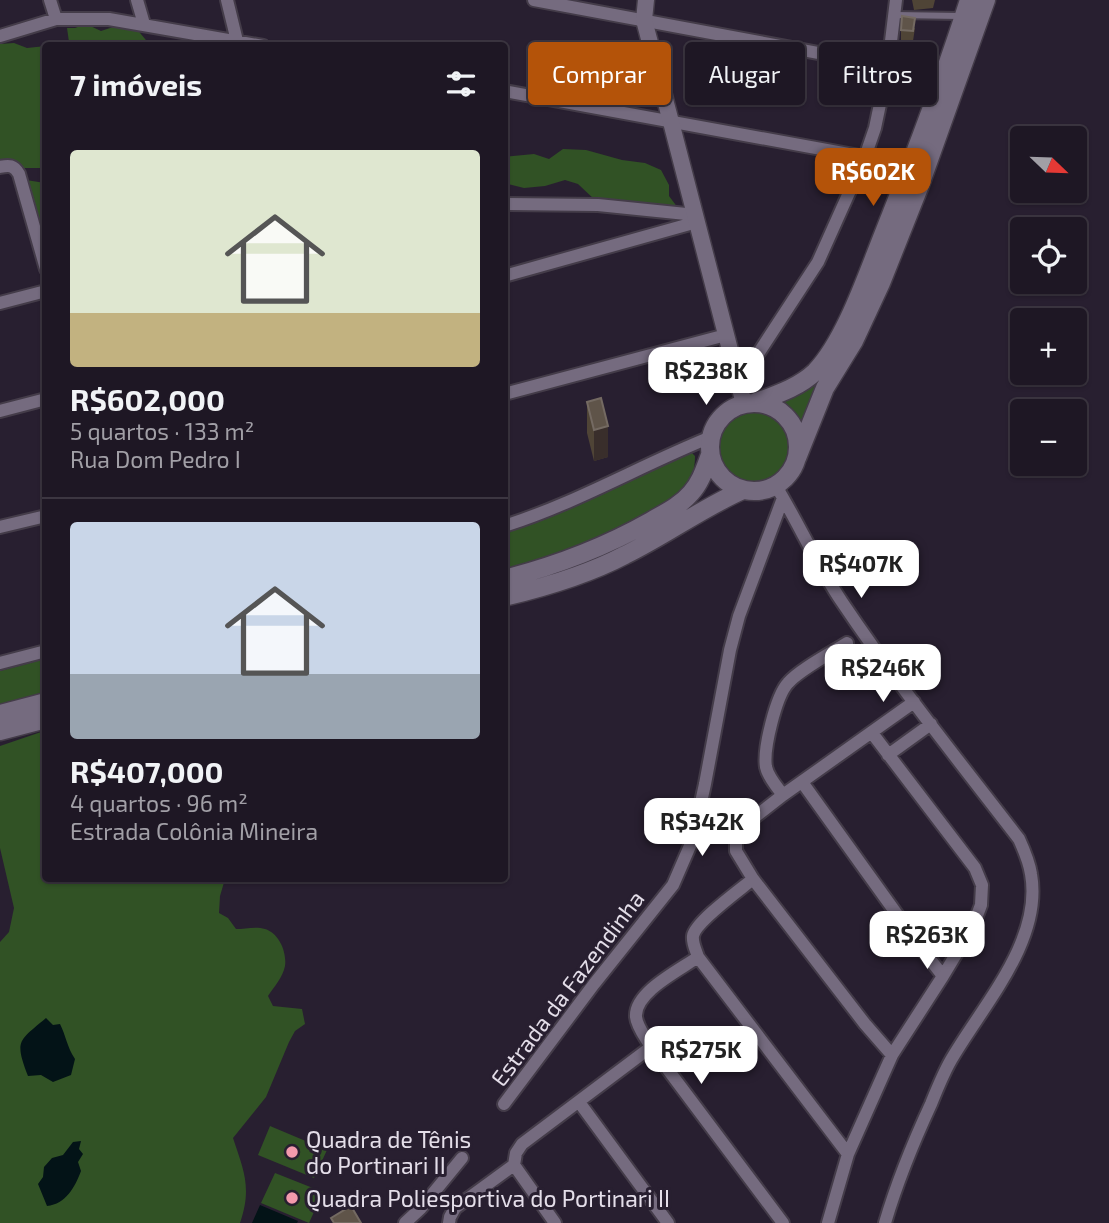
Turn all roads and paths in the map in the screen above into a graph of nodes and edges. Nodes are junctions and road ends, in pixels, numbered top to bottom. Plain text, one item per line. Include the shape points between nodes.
1 (50, 0) edge
2 (137, 0) edge
3 (227, 0) edge
4 (534, 0) edge
5 (646, 0) edge
6 (896, 0) edge
7 (986, 0) edge
8 (971, 11) edge
9 (895, 15) junction
10 (55, 19) junction
11 (644, 20) junction
12 (144, 24) junction
13 (0, 36) edge
14 (237, 41) junction
15 (242, 42) edge
16 (891, 42) edge
17 (819, 53) edge
18 (508, 91) edge
19 (880, 105) edge
20 (671, 122) junction
21 (865, 158) junction
22 (0, 167) edge
23 (508, 204) edge
24 (697, 218) junction
25 (42, 256) edge
26 (508, 275) edge
27 (42, 292) edge
28 (0, 303) edge
29 (726, 335) junction
30 (739, 383) junction
31 (508, 393) edge
32 (42, 400) edge
33 (749, 403) junction
34 (0, 411) edge
35 (711, 446) junction
36 (797, 458) junction
37 (743, 490) junction
38 (780, 492) junction
39 (42, 517) edge
40 (508, 525) edge
41 (0, 527) edge
42 (508, 578) edge
43 (508, 596) edge
44 (847, 643) dead end
45 (42, 652) edge
46 (0, 663) edge
47 (914, 702) junction
48 (42, 703) edge
49 (0, 714) edge
50 (42, 720) edge
51 (931, 724) junction
52 (0, 731) edge
53 (872, 733) junction
54 (888, 755) junction
55 (802, 782) junction
56 (783, 795) junction
57 (753, 879) junction
58 (698, 957) junction
59 (943, 976) junction
60 (651, 1047) junction
61 (892, 1055) junction
62 (579, 1102) junction
63 (504, 1104) dead end
64 (848, 1154) junction
65 (462, 1158) dead end
66 (514, 1165) junction
67 (832, 1210) junction
68 (405, 1223) edge
69 (449, 1223) edge
70 (555, 1223) edge
71 (668, 1223) edge
72 (783, 1223) edge
73 (817, 1223) edge
74 (828, 1223) edge
75 (885, 1223) edge

1 - 10 street
2 - 12 street
3 - 14 street
4 - 11 street
5 - 11 street
6 - 9 street
7 - 8 main road
8 - 9 lane
8 - 33 main road via 837,342 806,380
8 - 36 main road via 920,185 881,283 825,388
9 - 16 street
10 - 12 street
10 - 13 street
11 - 17 street
11 - 20 street
12 - 14 street
14 - 15 street
18 - 20 street
19 - 21 street
20 - 21 street
20 - 24 street
21 - 30 street via 818,262
22 - 25 street via 16,168
23 - 24 street via 598,205
24 - 26 street
24 - 29 street
27 - 28 street
29 - 30 street
29 - 31 street
30 - 33 street
32 - 34 street
33 - 35 main road via 723,416
33 - 36 main road via 767,405 789,420 798,445
35 - 37 main road via 714,467 721,477
35 - 40 street via 686,446 559,507
35 - 42 main road via 700,480 670,511 612,542
36 - 38 main road
37 - 38 main road
37 - 43 main road via 602,566
38 - 47 street via 841,601
38 - 63 street, Estrada da Fazendinha via 738,616 692,839 673,885
39 - 41 street
44 - 56 street via 790,680 777,700 766,766
45 - 46 street
47 - 51 street
47 - 53 street
48 - 49 main road
50 - 52 main road
51 - 54 street
51 - 75 street via 1019,839 1031,876 1032,902 1027,930 1014,958 950,1062
53 - 54 street
53 - 55 street
54 - 59 street via 975,868 982,886 973,926
55 - 56 street
55 - 59 street
56 - 57 street via 739,833 736,851
57 - 58 street via 698,924 692,937
57 - 61 street
58 - 60 street via 646,992 637,1005 638,1024
58 - 64 street
59 - 61 street
60 - 62 street
60 - 72 street
61 - 64 street
62 - 66 street via 522,1144
62 - 71 street
64 - 67 street
65 - 68 street
66 - 69 street via 455,1208
66 - 70 street
67 - 73 street
67 - 74 street

